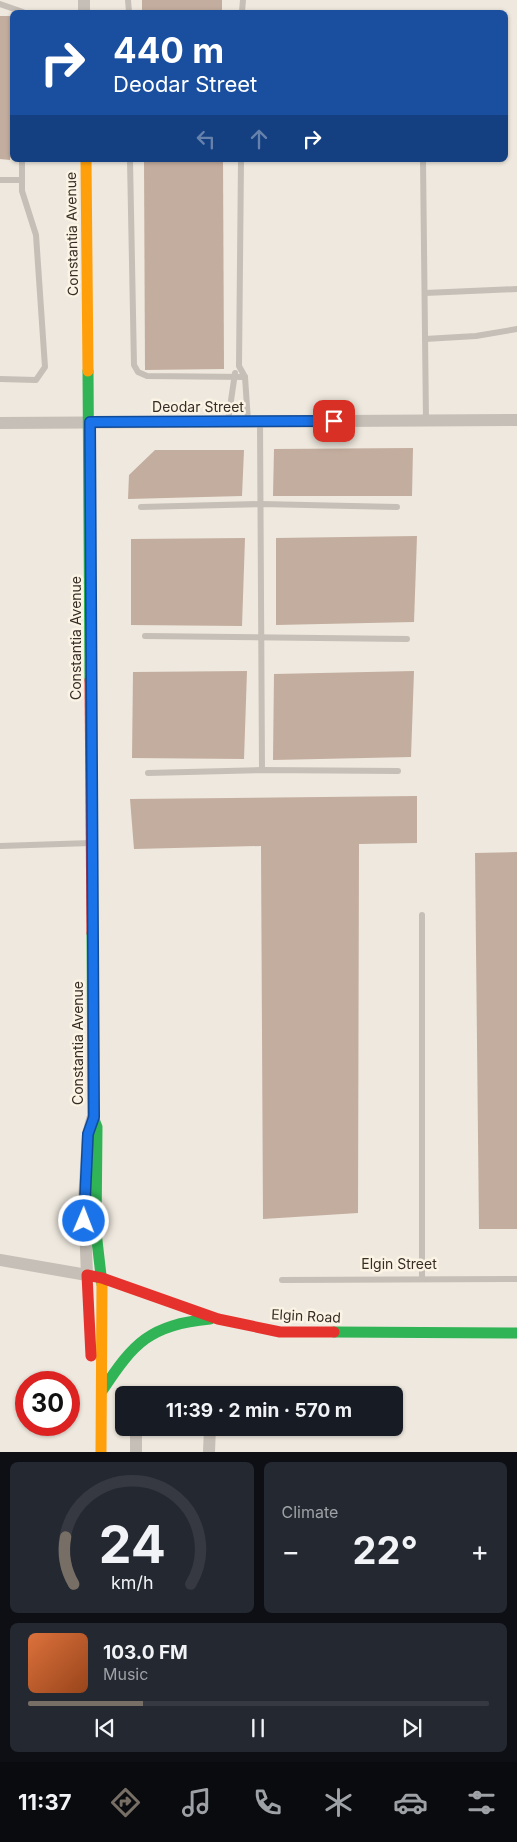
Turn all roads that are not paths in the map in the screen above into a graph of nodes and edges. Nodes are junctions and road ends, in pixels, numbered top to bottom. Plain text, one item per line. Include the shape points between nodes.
1 (0, 4) edge
2 (17, 10) edge
3 (22, 162) edge
4 (86, 162) edge
5 (130, 162) edge
6 (241, 162) edge
7 (423, 162) edge
8 (0, 180) edge
9 (21, 180) junction
10 (517, 289) edge
11 (424, 293) junction
12 (517, 329) edge
13 (425, 339) junction
14 (239, 366) junction
15 (233, 376) junction
16 (245, 377) junction
17 (0, 378) edge
18 (517, 420) edge
19 (228, 421) junction
20 (254, 421) junction
21 (426, 421) junction
22 (90, 422) junction
23 (0, 423) edge
24 (260, 504) junction
25 (141, 507) dead end
26 (397, 507) dead end
27 (145, 636) dead end
28 (261, 637) junction
29 (406, 639) dead end
30 (262, 770) junction
31 (398, 771) dead end
32 (148, 773) dead end
33 (92, 843) junction
34 (0, 846) edge
35 (422, 915) dead end
36 (94, 1117) junction
37 (0, 1260) edge
38 (87, 1275) junction
39 (102, 1278) junction
40 (422, 1279) junction
41 (517, 1279) edge
42 (282, 1280) dead end
43 (218, 1318) junction
44 (517, 1333) edge
45 (102, 1391) junction
46 (136, 1436) edge
47 (209, 1436) edge
48 (95, 1452) edge
49 (101, 1452) edge
50 (136, 1452) edge
51 (208, 1452) edge

1 - 2 lane
3 - 9 lane
4 - 22 street, Constantia Avenue
5 - 15 lane via 134,365 138,372 147,376
6 - 14 lane
7 - 11 lane
8 - 9 lane
9 - 17 lane via 36,235 45,367 36,380
10 - 11 lane
11 - 13 lane
12 - 13 lane via 476,336
13 - 21 lane
14 - 15 lane
14 - 16 lane
15 - 16 lane
15 - 19 lane
16 - 20 lane
18 - 21 street, Deodar Street
19 - 20 street, Deodar Street
19 - 22 street, Deodar Street
20 - 21 street, Deodar Street
20 - 24 lane
22 - 23 street, Deodar Street
22 - 33 street, Constantia Avenue
24 - 25 lane
24 - 26 lane
24 - 28 lane
27 - 28 lane
28 - 29 lane
28 - 30 lane
30 - 31 lane
30 - 32 lane
33 - 34 lane
33 - 36 street, Constantia Avenue
35 - 40 lane
36 - 38 street, Constantia Avenue via 88,1134 84,1200
36 - 39 street, Constantia Avenue via 97,1127 96,1232
37 - 38 street
38 - 39 street, Elgin Road
38 - 48 street, Constantia Avenue
39 - 43 street, Elgin Road
39 - 45 street, Constantia Avenue
40 - 41 lane, Elgin Street
40 - 42 lane, Elgin Street
43 - 44 street, Elgin Road via 295,1333
43 - 45 street via 177,1322 150,1333 120,1362
45 - 49 street, Constantia Avenue
46 - 50 street
47 - 51 street

